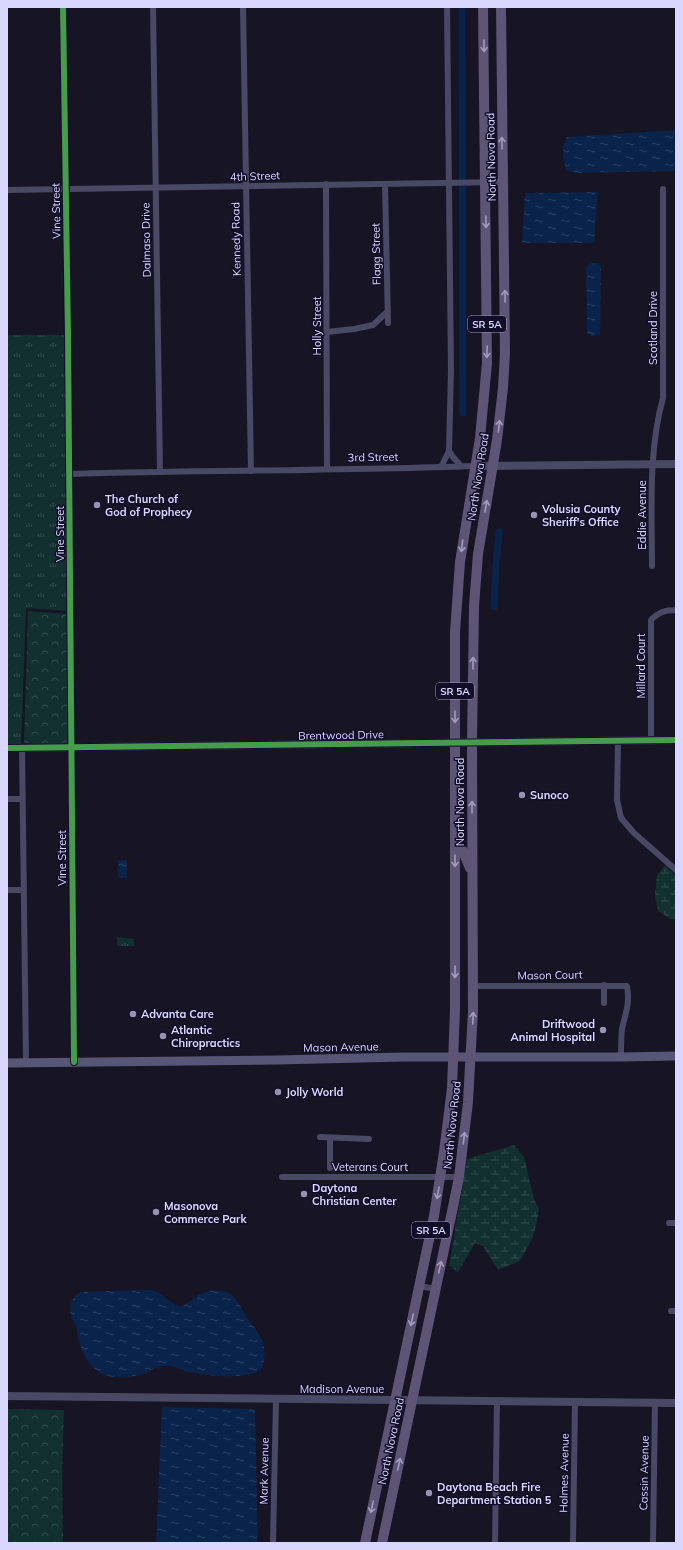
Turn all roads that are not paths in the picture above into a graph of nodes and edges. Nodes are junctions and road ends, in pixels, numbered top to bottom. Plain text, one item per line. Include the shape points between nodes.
1 (63, 7) edge
2 (152, 7) edge
3 (243, 7) edge
4 (447, 7) edge
5 (483, 7) edge
6 (501, 7) edge
7 (503, 182) junction
8 (448, 183) junction
9 (481, 183) junction
10 (326, 184) junction
11 (384, 184) junction
12 (245, 187) junction
13 (154, 188) junction
14 (662, 189) dead end
15 (7, 190) edge
16 (66, 190) junction
17 (387, 312) junction
18 (388, 323) dead end
19 (327, 332) junction
20 (449, 451) junction
21 (676, 464) edge
22 (493, 465) junction
23 (652, 465) junction
24 (461, 466) junction
25 (475, 466) junction
26 (441, 467) junction
27 (327, 468) junction
28 (251, 471) junction
29 (160, 472) junction
30 (69, 474) junction
31 (652, 566) dead end
32 (676, 610) edge
33 (651, 740) junction
34 (676, 740) edge
35 (618, 741) junction
36 (472, 743) junction
37 (455, 744) junction
38 (22, 747) junction
39 (72, 747) junction
40 (7, 748) edge
41 (7, 799) edge
42 (22, 799) junction
43 (455, 843) junction
44 (676, 870) edge
45 (473, 874) junction
46 (7, 890) edge
47 (23, 890) junction
48 (604, 985) junction
49 (473, 986) junction
50 (604, 1004) dead end
51 (676, 1056) edge
52 (454, 1057) junction
53 (471, 1057) junction
54 (621, 1057) junction
55 (26, 1062) junction
56 (74, 1062) junction
57 (7, 1063) edge
58 (320, 1137) dead end
59 (330, 1138) junction
60 (369, 1139) dead end
61 (330, 1168) dead end
62 (282, 1177) dead end
63 (441, 1177) junction
64 (458, 1177) junction
65 (669, 1223) dead end
66 (676, 1223) edge
67 (419, 1286) junction
68 (436, 1289) junction
69 (7, 1396) edge
70 (276, 1399) junction
71 (395, 1400) junction
72 (412, 1401) junction
73 (497, 1402) junction
74 (575, 1403) junction
75 (655, 1403) junction
76 (676, 1403) edge
77 (273, 1543) edge
78 (365, 1543) edge
79 (382, 1543) edge
80 (496, 1543) edge
81 (573, 1543) edge
82 (653, 1543) edge

1 - 16 street, Vine Street
2 - 13 street, Dalmaso Drive
3 - 12 street, Kennedy Road
4 - 8 street
5 -> 9 main road, North Nova Road / SR 5A
7 -> 6 main road, North Nova Road / SR 5A
7 - 9 street, 4th Street
22 -> 7 main road, North Nova Road / SR 5A via 504,362
8 - 9 street, 4th Street
8 - 11 street, 4th Street
8 - 20 street via 451,370
9 -> 25 main road, North Nova Road / SR 5A via 487,355
10 - 11 street, 4th Street
10 - 12 street, 4th Street
10 - 19 street, Holly Street
11 - 17 street, Flagg Street
12 - 13 street, 4th Street
12 - 28 street, Kennedy Road
13 - 16 street, 4th Street
13 - 29 street, Dalmaso Drive
14 - 23 street, Scotland Drive via 663,398 657,420
15 - 16 street, 4th Street
16 - 30 street, Vine Street
17 - 18 street, Flagg Street
17 - 19 street via 373,325
19 - 27 street, Holly Street
20 - 24 street
20 - 26 street
21 - 23 street, 3rd Street
22 - 23 street, 3rd Street
22 - 25 street, 3rd Street
36 -> 22 main road, North Nova Road / SR 5A via 476,576
23 - 31 street, Eddie Avenue
24 - 25 street, 3rd Street
24 - 26 street, 3rd Street
25 -> 37 main road, North Nova Road / SR 5A via 464,529 458,589
26 - 27 street, 3rd Street
27 - 28 street, 3rd Street
28 - 29 street, 3rd Street
29 - 30 street, 3rd Street
30 - 39 street, Vine Street
32 - 33 street, Millard Court via 664,610 651,620
33 - 34 street, Brentwood Drive
33 - 35 street, Brentwood Drive
35 - 36 street, Brentwood Drive
35 - 44 street via 616,800 620,818
36 - 37 street, Brentwood Drive
45 -> 36 main road, North Nova Road / SR 5A
37 - 39 street, Brentwood Drive
37 - 43 main road, North Nova Road / SR 5A
38 - 39 street, Brentwood Drive
38 - 40 street, Brentwood Drive
38 - 42 street
39 - 56 street, Vine Street
41 - 42 street
42 - 47 street
43 - 45 main road via 463,851
43 -> 52 main road, North Nova Road / SR 5A
45 - 49 main road, North Nova Road / SR 5A
46 - 47 street
47 - 55 street
48 - 49 street, Mason Court
48 - 50 street
48 - 54 street, Mason Court via 627,986 629,997 622,1030
53 -> 49 main road, North Nova Road / SR 5A
51 - 54 main road, Mason Avenue
52 - 53 main road, Mason Avenue
52 - 56 main road, Mason Avenue
52 - 63 main road, North Nova Road / SR 5A
53 - 54 main road, Mason Avenue
64 -> 53 main road, North Nova Road / SR 5A
55 - 56 main road, Mason Avenue
55 - 57 main road, Mason Avenue
58 - 59 street
59 - 60 street
59 - 61 street
62 - 63 street, Veterans Court
63 - 64 street, Veterans Court
63 -> 67 main road, North Nova Road / SR 5A
68 -> 64 main road, North Nova Road / SR 5A
65 - 66 street
67 - 68 street
67 -> 71 main road, North Nova Road / SR 5A
68 - 72 main road, North Nova Road / SR 5A
69 - 70 street, Madison Avenue
70 - 71 street, Madison Avenue
70 - 77 street, Mark Avenue
71 - 72 street, Madison Avenue
71 -> 78 main road, North Nova Road / SR 5A
72 - 73 street, Madison Avenue
79 -> 72 main road, North Nova Road / SR 5A
73 - 74 street, Madison Avenue
73 - 80 street
74 - 75 street, Madison Avenue
74 - 81 street, Holmes Avenue
75 - 76 street, Madison Avenue
75 - 82 street, Cassin Avenue

